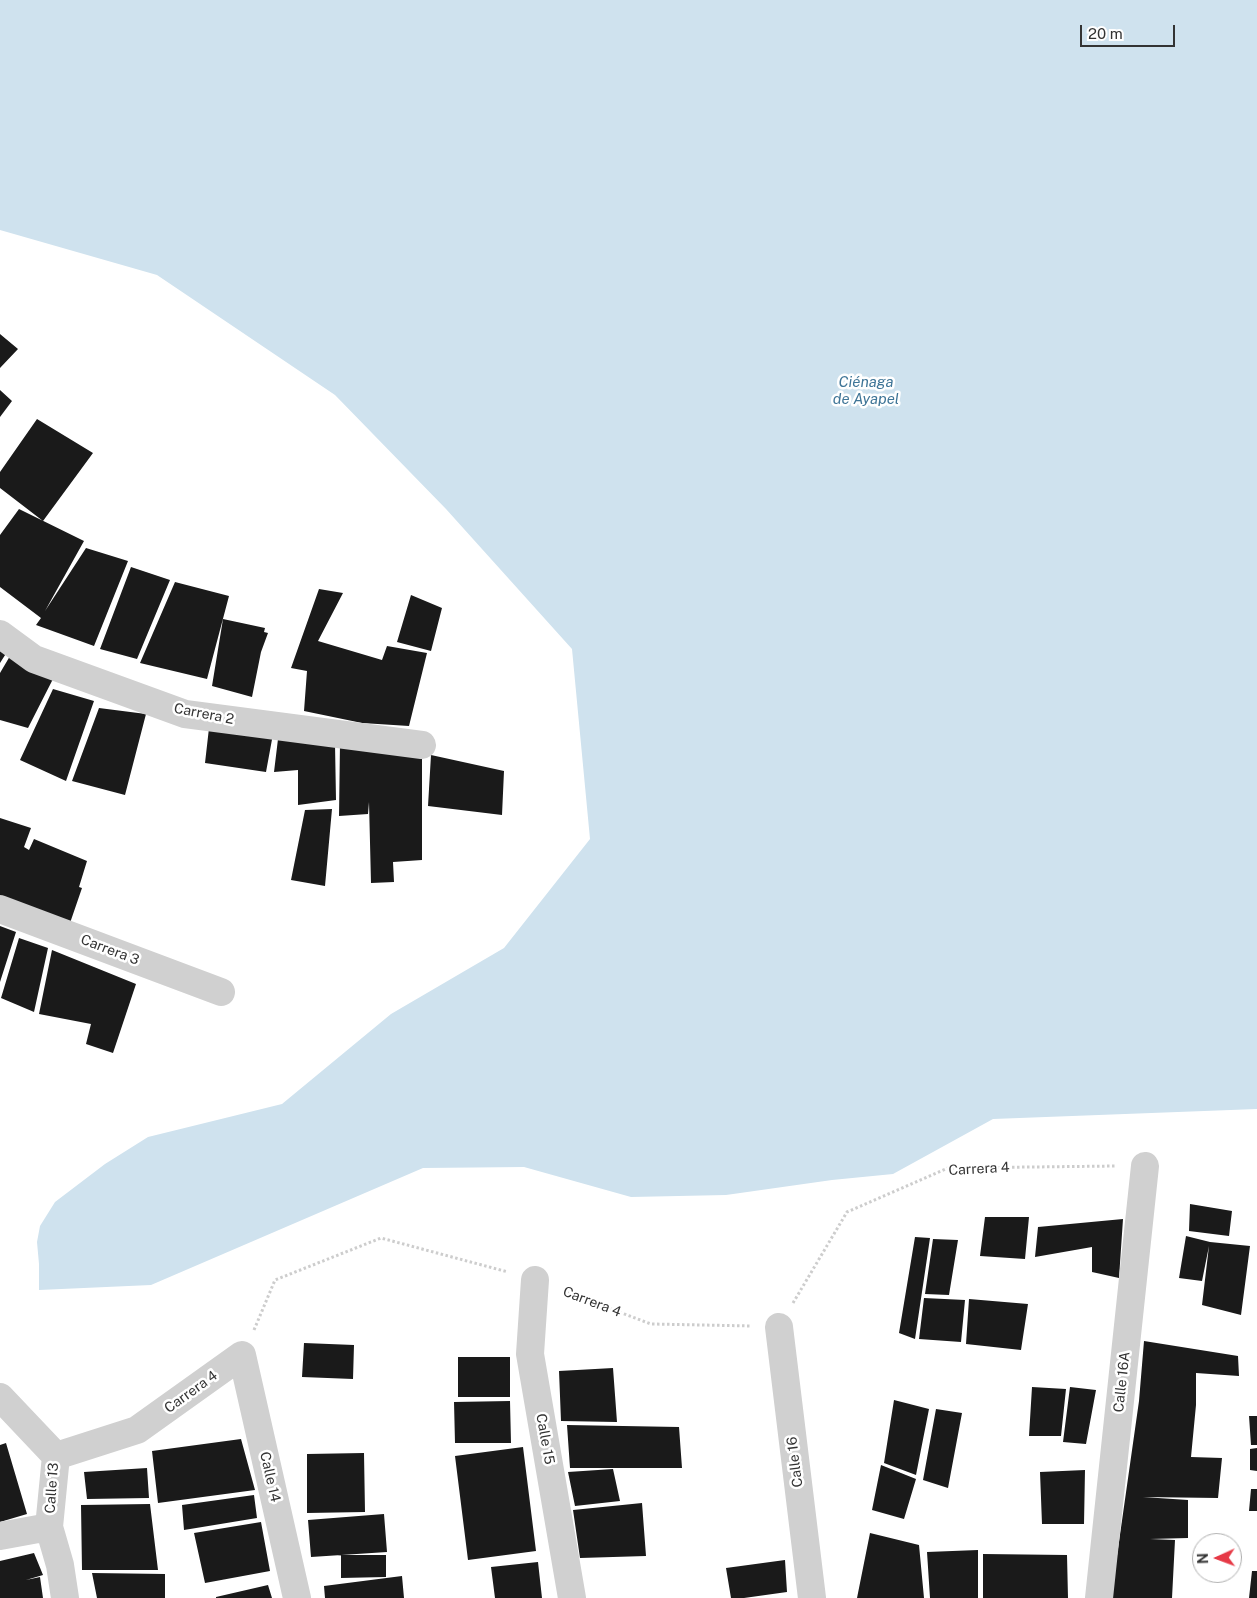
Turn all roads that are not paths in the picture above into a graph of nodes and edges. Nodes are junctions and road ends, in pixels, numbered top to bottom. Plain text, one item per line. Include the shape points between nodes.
1 (0, 634) edge
2 (422, 745) dead end
3 (0, 909) edge
4 (221, 992) dead end
5 (1145, 1166) road end
6 (535, 1280) road end
7 (779, 1327) road end
8 (242, 1355) joint
9 (0, 1397) edge
10 (56, 1456) junction
11 (49, 1526) junction
12 (0, 1536) edge
13 (65, 1598) edge
14 (297, 1598) edge
15 (572, 1598) edge
16 (812, 1598) edge
17 (1099, 1598) edge

1 - 2 street, Carrera 2 via 34,659 185,714
3 - 4 street, Carrera 3
5 - 17 street, Calle 16A
6 - 15 street, Calle 15 via 530,1354
7 - 16 street, Calle 16
8 - 10 street, Carrera 4 via 137,1430
8 - 14 street, Calle 14
9 - 10 street, Calle 13
10 - 11 street, Calle 13
11 - 12 street
11 - 13 street, Calle 13

